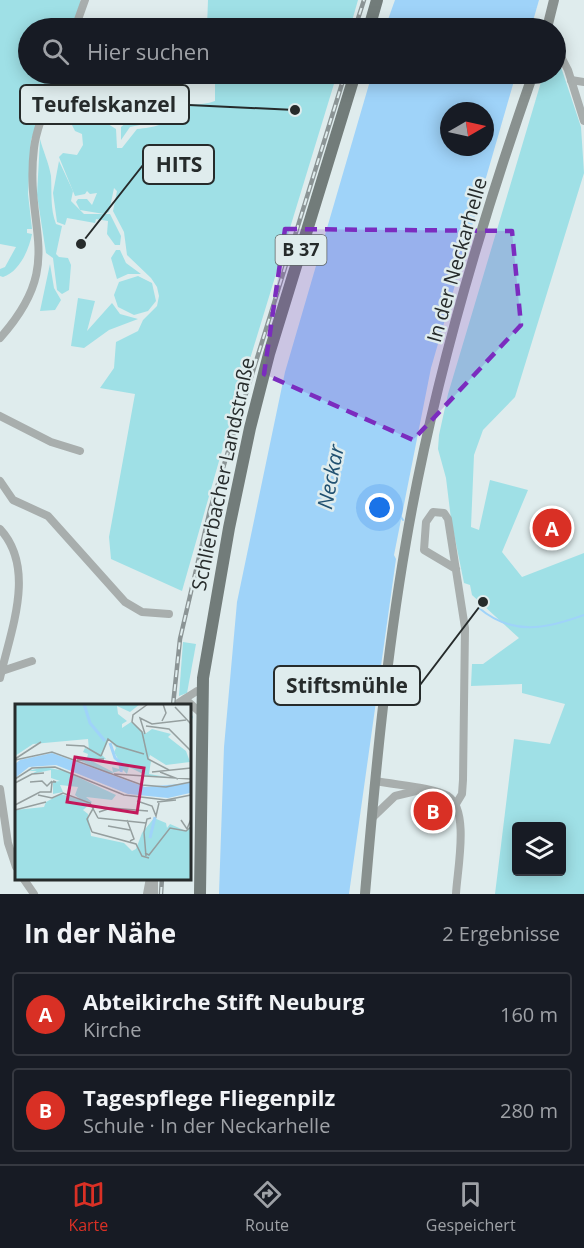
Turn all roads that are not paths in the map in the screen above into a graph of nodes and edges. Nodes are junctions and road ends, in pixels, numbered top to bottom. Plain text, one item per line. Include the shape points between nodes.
1 (85, 0) edge
2 (377, 0) edge
3 (554, 0) edge
4 (79, 18) edge
5 (372, 18) edge
6 (550, 18) edge
7 (566, 70) edge
8 (571, 80) junction
9 (584, 82) edge
10 (55, 84) edge
11 (352, 84) edge
12 (531, 84) edge
13 (584, 121) edge
14 (1, 336) edge
15 (0, 417) edge
16 (80, 451) dead end
17 (0, 481) edge
18 (0, 529) edge
19 (456, 569) junction
20 (169, 614) dead end
21 (32, 661) dead end
22 (1, 674) edge
23 (202, 691) junction
24 (186, 699) junction
25 (178, 704) edge
26 (202, 714) junction
27 (376, 781) junction
28 (0, 789) edge
29 (422, 790) junction
30 (456, 804) junction
31 (371, 819) junction
32 (15, 864) edge
33 (24, 879) edge
34 (152, 879) edge
35 (152, 879) edge
36 (34, 894) edge
37 (147, 894) edge
38 (154, 894) edge
39 (200, 894) edge
40 (365, 894) edge
41 (456, 894) edge

1 - 4 street
2 - 5 main road
3 - 6 main road
7 - 8 street
8 - 9 street
8 - 13 street
10 - 14 street via 34,144 32,195 40,241 36,279 24,309
11 - 23 main road, Schlierbacher Landstraße / B 37 via 250,428
12 - 27 main road, In der Neckarhelle via 462,303 423,458 399,581
15 - 16 street via 51,442
17 - 20 street via 14,500 48,516 125,602 142,612
18 - 22 street via 16,553 19,578
19 - 19 street via 448,519 437,511 428,515 423,547 432,557
19 - 30 street via 465,648 463,780
21 - 22 street
23 - 24 street
23 - 26 main road, Schlierbacher Landstraße / B 37
24 - 25 street
24 - 26 street
26 - 39 main road, Schlierbacher Landstraße / B 37
27 - 29 street
27 - 31 main road, In der Neckarhelle
28 - 32 street
29 - 30 street via 442,793
29 - 31 street via 395,796
30 - 41 street via 461,821
31 - 40 main road, In der Neckarhelle
33 - 36 street
34 - 37 street
35 - 38 street

